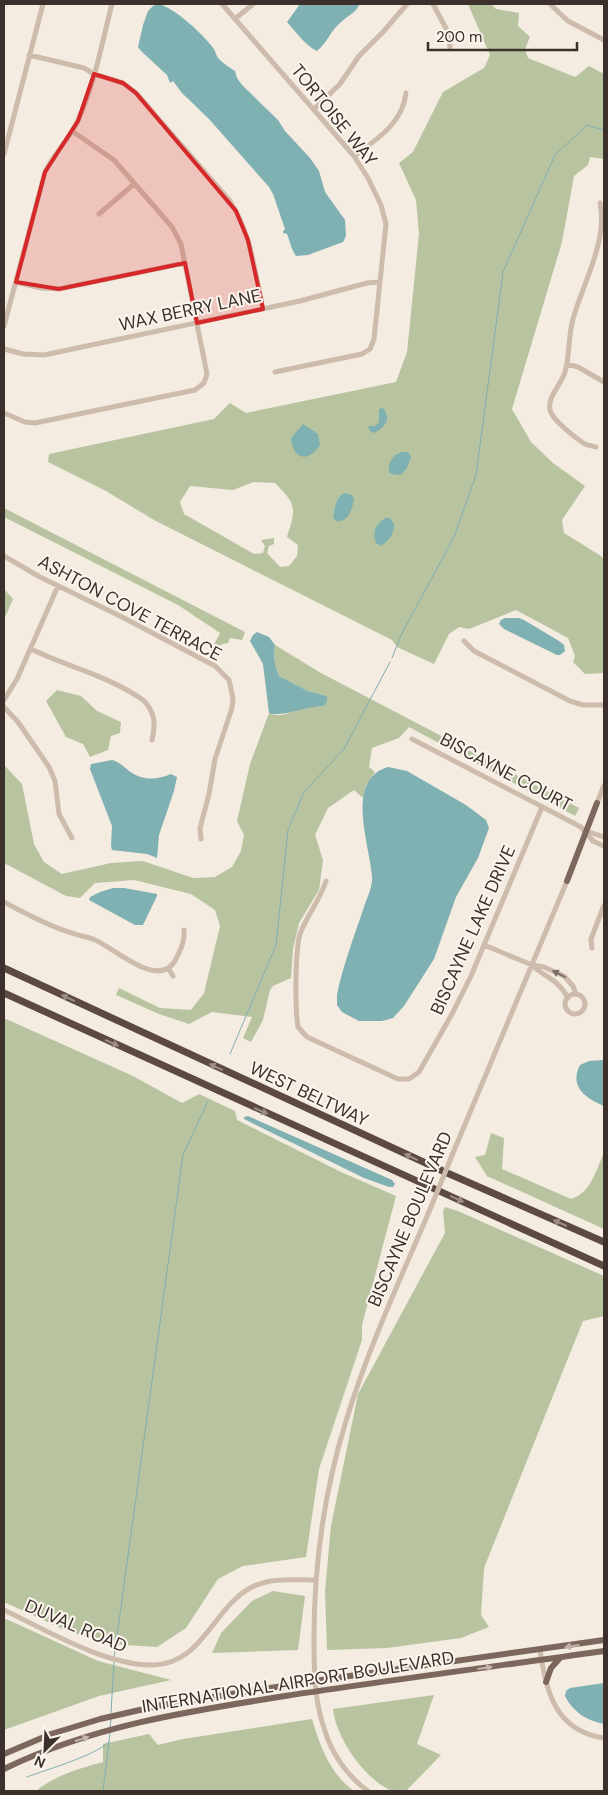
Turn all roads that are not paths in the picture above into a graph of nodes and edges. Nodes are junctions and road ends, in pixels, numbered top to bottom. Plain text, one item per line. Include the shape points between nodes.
1 (43, 4) edge
2 (112, 4) edge
3 (222, 4) edge
4 (252, 4) edge
5 (407, 4) edge
6 (433, 4) edge
7 (550, 4) edge
8 (235, 19) junction
9 (604, 40) edge
10 (450, 47) dead end
11 (30, 55) junction
12 (94, 74) junction
13 (406, 93) dead end
14 (314, 109) junction
15 (72, 131) junction
16 (4, 154) edge
17 (354, 156) junction
18 (134, 184) junction
19 (600, 203) dead end
20 (99, 214) dead end
21 (604, 220) edge
22 (185, 263) junction
23 (16, 282) junction
24 (380, 282) junction
25 (263, 309) junction
26 (197, 323) junction
27 (4, 326) edge
28 (4, 349) edge
29 (567, 364) junction
30 (275, 372) dead end
31 (604, 382) edge
32 (4, 413) edge
33 (596, 447) dead end
34 (4, 556) edge
35 (58, 586) junction
36 (464, 641) dead end
37 (30, 649) junction
38 (4, 700) edge
39 (604, 705) edge
40 (4, 707) edge
41 (412, 739) dead end
42 (152, 740) dead end
43 (604, 785) edge
44 (597, 803) joint
45 (542, 806) junction
46 (586, 832) junction
47 (604, 837) edge
48 (72, 838) dead end
49 (201, 839) dead end
50 (604, 846) edge
51 (326, 881) dead end
52 (567, 881) joint
53 (4, 902) edge
54 (604, 905) edge
55 (184, 930) dead end
56 (484, 946) junction
57 (592, 948) dead end
58 (532, 965) junction
59 (4, 968) edge
60 (168, 968) junction
61 (173, 976) dead end
62 (4, 994) edge
63 (576, 994) junction
64 (568, 998) junction
65 (604, 1242) edge
66 (604, 1266) edge
67 (316, 1580) junction
68 (4, 1610) edge
69 (604, 1640) edge
70 (540, 1650) junction
71 (604, 1651) edge
72 (560, 1657) junction
73 (541, 1660) junction
74 (314, 1681) junction
75 (546, 1682) junction
76 (316, 1692) junction
77 (604, 1738) edge
78 (4, 1754) edge
79 (4, 1769) edge
80 (368, 1791) edge

1 - 11 street
2 - 12 street
3 - 8 street, TORTOISE WAY
4 - 8 street
5 - 14 street via 359,56 340,84
6 - 10 street via 449,34
7 - 9 street via 568,21
8 - 14 street, TORTOISE WAY
11 - 12 street via 84,68
11 - 16 street
12 - 15 street
12 - 25 street via 123,83 136,93 230,201 246,230
13 - 17 street via 405,104 391,126
14 - 17 street, TORTOISE WAY
15 - 18 street via 114,160
15 - 23 street via 45,172
17 - 24 street, TORTOISE WAY via 385,215
18 - 20 street
18 - 22 street via 172,227 181,244
19 - 21 street
21 - 29 street via 599,248 573,318
22 - 23 street via 59,289
22 - 26 street
23 - 27 street
24 - 25 street, WAX BERRY LANE
24 - 30 street, TORTOISE WAY via 370,349 362,354
25 - 26 street, WAX BERRY LANE
26 - 28 street, WAX BERRY LANE via 44,355
26 - 32 street via 207,374 204,383 195,390 35,423
29 - 31 street
29 - 33 street via 550,410 555,420 586,444
34 - 35 street, ASHTON COVE TERRACE
35 - 37 street
35 - 49 street, ASHTON COVE TERRACE via 215,666 229,680 234,698 215,759 200,828
36 - 39 street via 474,651 570,701
37 - 38 street
37 - 42 street via 62,664 96,674 143,700 155,720
40 - 48 street via 49,767 55,781 59,814
41 - 45 street, BISCAYNE COURT
43 - 44 street, BISCAYNE BOULEVARD
44 - 46 main road, BISCAYNE BOULEVARD
45 - 46 street, BISCAYNE COURT
45 - 56 street, BISCAYNE LAKE DRIVE
46 - 47 street
46 - 50 street via 593,842
46 - 52 main road, BISCAYNE BOULEVARD
51 - 56 street, BISCAYNE LAKE DRIVE via 298,941 298,1027 307,1037 398,1079 409,1079 418,1072 462,996
52 - 58 street, BISCAYNE BOULEVARD
53 - 60 street via 50,925 99,942 149,970
54 - 57 street
55 - 60 street via 184,941 176,960
56 - 58 street
63 -> 58 street via 564,976
58 - 64 street via 557,982
58 - 67 street, BISCAYNE BOULEVARD, bridge via 346,1420 325,1508
65 -> 59 highway, WEST BELTWAY
60 - 61 street
62 -> 66 highway, WEST BELTWAY
63 - 64 street
63 - 64 street via 585,1002 579,1013 567,1010
67 - 68 street, DUVAL ROAD via 277,1580 252,1587 238,1596 190,1652 180,1659 156,1665 134,1664 108,1657
67 - 74 street, BISCAYNE BOULEVARD
69 -> 70 main road, INTERNATIONAL AIRPORT BOULEVARD
70 - 73 street
70 - 74 main road, INTERNATIONAL AIRPORT BOULEVARD
71 - 72 main road, INTERNATIONAL AIRPORT BOULEVARD
72 - 73 main road, INTERNATIONAL AIRPORT BOULEVARD
72 - 75 main road
73 - 75 street
76 -> 73 main road, INTERNATIONAL AIRPORT BOULEVARD
74 - 76 street, BISCAYNE BOULEVARD
74 - 78 main road, INTERNATIONAL AIRPORT BOULEVARD via 121,1714 52,1734
75 - 77 street via 553,1703 566,1721 584,1733
79 -> 76 main road, INTERNATIONAL AIRPORT BOULEVARD via 55,1747 121,1726
76 - 80 street, BISCAYNE BOULEVARD via 320,1716 332,1749 352,1777

